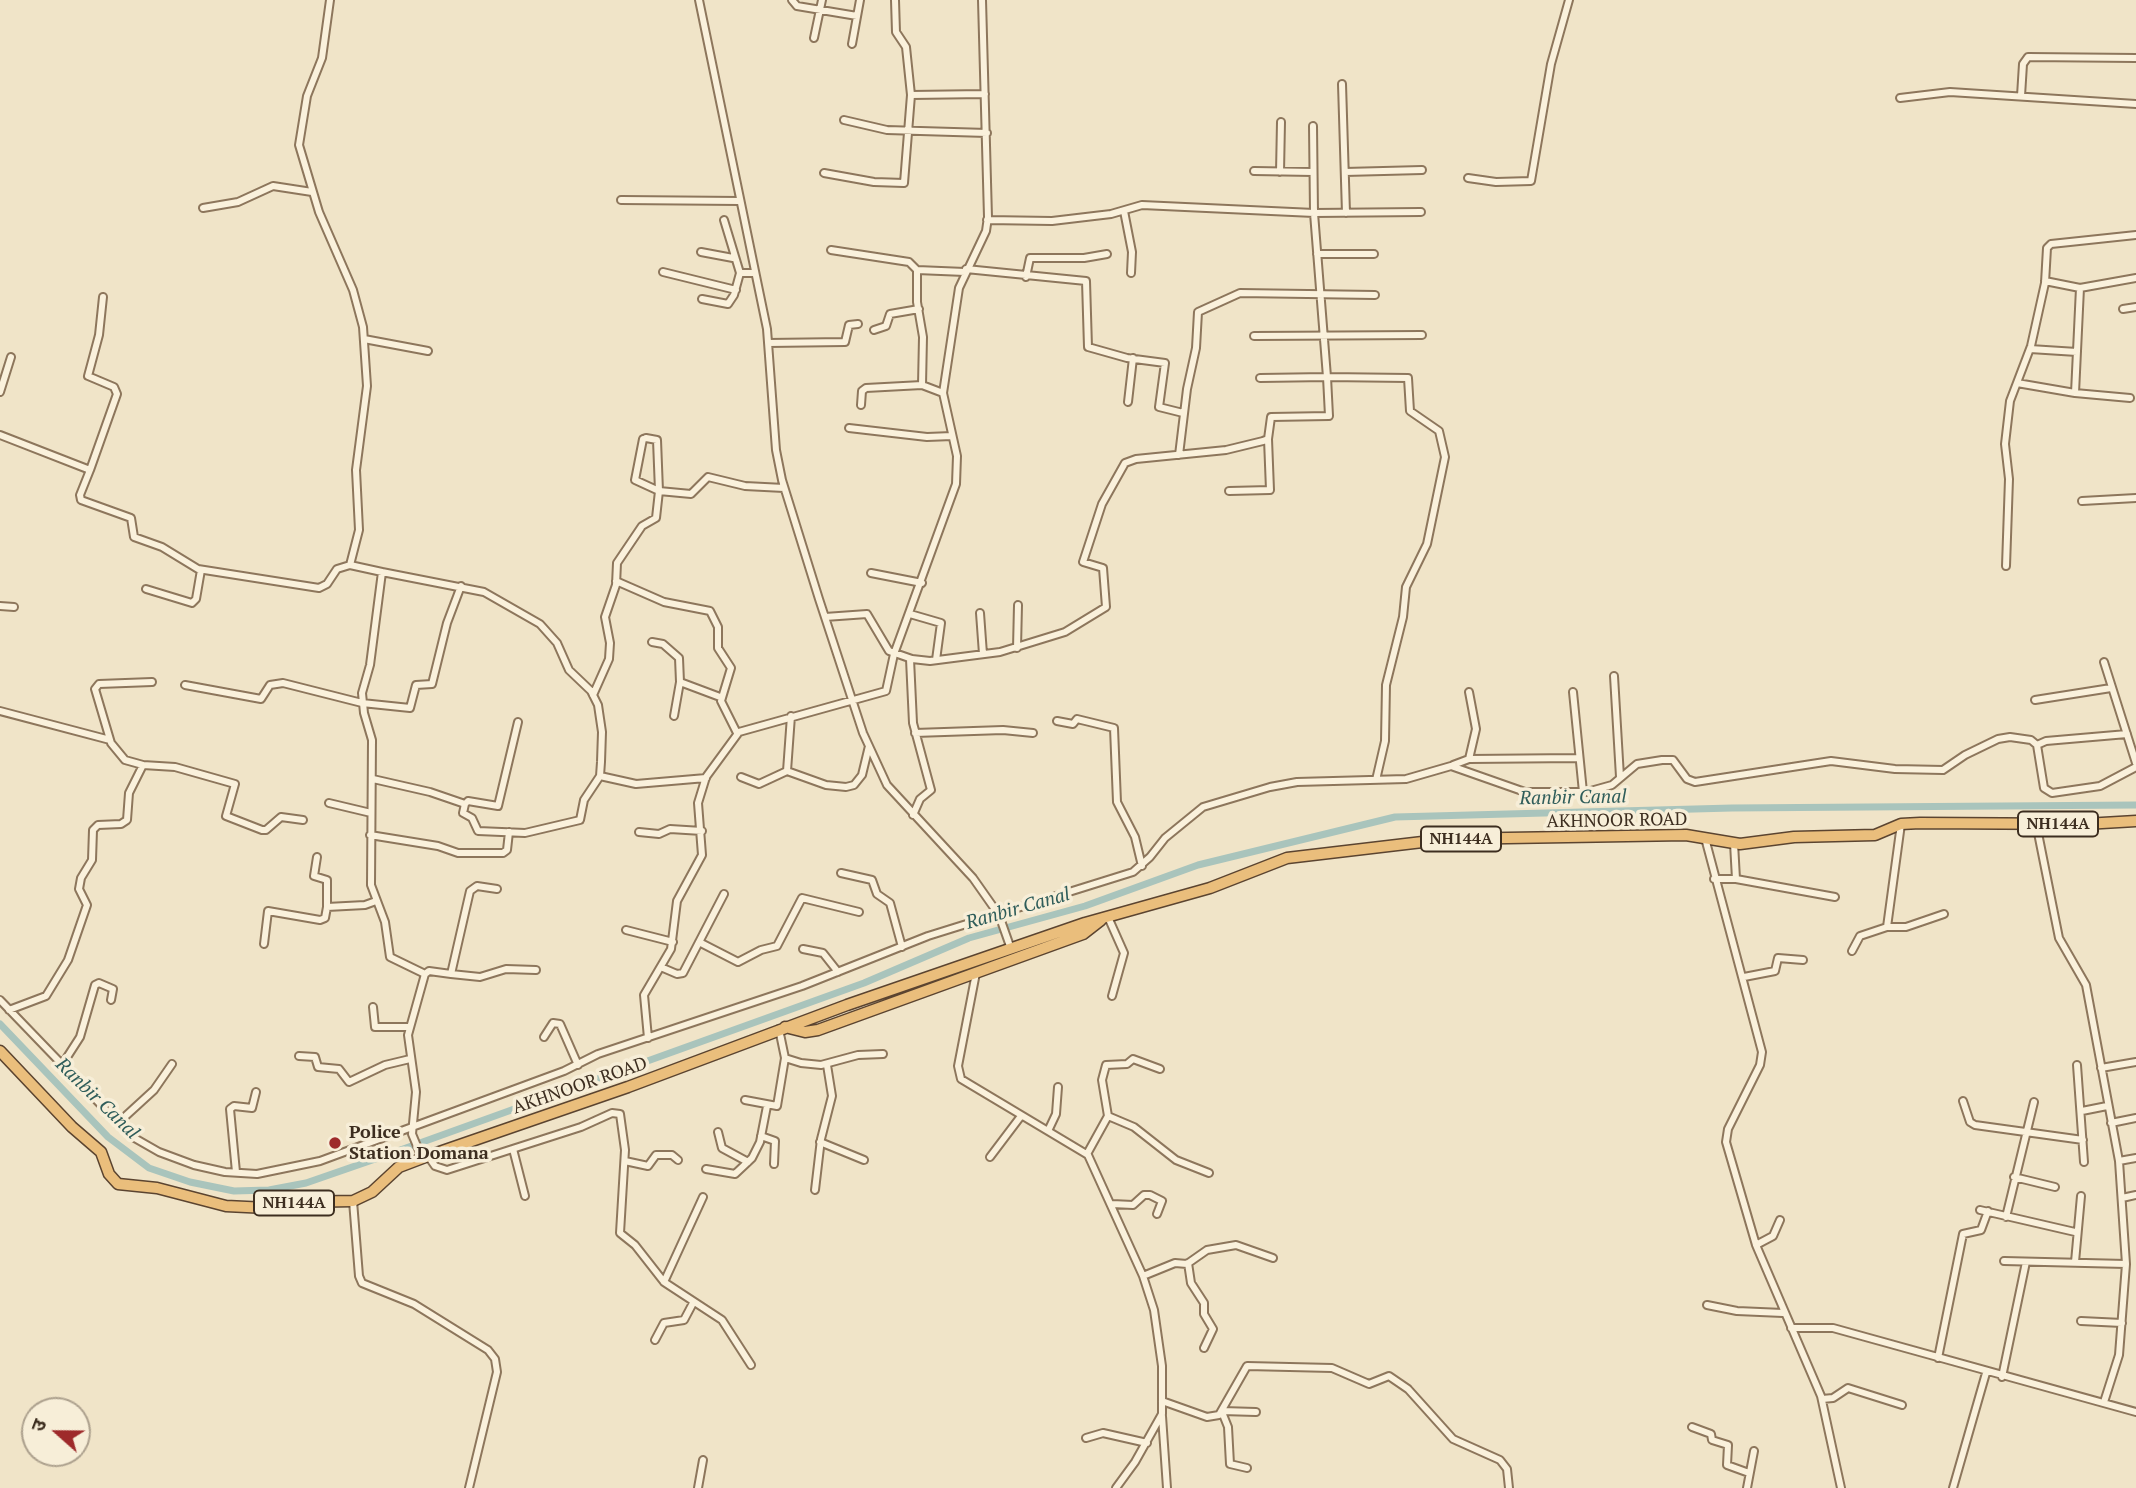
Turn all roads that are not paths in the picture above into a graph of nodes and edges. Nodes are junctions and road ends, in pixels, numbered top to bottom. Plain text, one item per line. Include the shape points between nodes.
1 (330, 0) edge
2 (699, 0) edge
3 (792, 0) edge
4 (822, 0) edge
5 (860, 0) edge
6 (895, 0) edge
7 (982, 0) edge
8 (1569, 0) edge
9 (820, 10) junction
10 (857, 16) junction
11 (814, 38) dead end
12 (852, 44) dead end
13 (2136, 58) edge
14 (1342, 83) dead end
15 (985, 94) junction
16 (911, 95) junction
17 (2021, 96) junction
18 (1900, 98) dead end
19 (2136, 104) edge
20 (844, 120) dead end
21 (1281, 122) dead end
22 (1313, 126) dead end
23 (908, 130) junction
24 (987, 133) junction
25 (1422, 170) dead end
26 (1254, 171) dead end
27 (1280, 172) junction
28 (1313, 172) junction
29 (1345, 172) junction
30 (824, 173) dead end
31 (1468, 178) dead end
32 (312, 191) junction
33 (621, 200) dead end
34 (740, 201) junction
35 (202, 208) dead end
36 (1124, 211) junction
37 (1421, 212) dead end
38 (1314, 213) junction
39 (1346, 213) junction
40 (724, 220) dead end
41 (987, 220) junction
42 (2136, 235) edge
43 (831, 250) dead end
44 (701, 252) dead end
45 (1107, 254) dead end
46 (1317, 254) junction
47 (1374, 254) dead end
48 (733, 258) junction
49 (917, 270) junction
50 (966, 271) junction
51 (663, 272) dead end
52 (740, 273) junction
53 (755, 273) junction
54 (1132, 273) dead end
55 (1026, 277) junction
56 (2136, 278) edge
57 (2045, 281) junction
58 (2080, 288) junction
59 (736, 290) junction
60 (1375, 295) dead end
61 (1320, 296) junction
62 (103, 297) dead end
63 (702, 299) dead end
64 (2136, 307) edge
65 (919, 309) junction
66 (2123, 309) dead end
67 (859, 324) dead end
68 (874, 330) dead end
69 (1422, 335) dead end
70 (1254, 336) dead end
71 (1323, 336) junction
72 (364, 339) junction
73 (768, 343) junction
74 (2030, 349) junction
75 (428, 351) dead end
76 (2077, 352) junction
77 (11, 357) dead end
78 (1133, 358) junction
79 (1327, 377) junction
80 (1260, 378) dead end
81 (2017, 383) junction
82 (922, 385) junction
83 (0, 392) edge
84 (943, 393) junction
85 (2075, 393) junction
86 (2130, 398) dead end
87 (1128, 402) dead end
88 (861, 405) dead end
89 (1183, 413) junction
90 (849, 428) dead end
91 (0, 435) edge
92 (952, 436) junction
93 (1268, 439) junction
94 (1179, 455) junction
95 (90, 470) junction
96 (784, 488) junction
97 (659, 491) junction
98 (1229, 491) dead end
99 (2136, 498) edge
100 (2082, 501) dead end
101 (350, 565) junction
102 (2006, 566) dead end
103 (201, 570) junction
104 (382, 572) junction
105 (871, 573) dead end
106 (616, 581) junction
107 (922, 583) junction
108 (461, 586) junction
109 (146, 589) dead end
110 (0, 606) edge
111 (1018, 606) dead end
112 (14, 607) dead end
113 (980, 613) dead end
114 (910, 614) junction
115 (825, 617) junction
116 (652, 642) dead end
117 (1017, 648) junction
118 (894, 654) junction
119 (983, 654) junction
120 (910, 659) junction
121 (936, 660) junction
122 (2104, 662) dead end
123 (1614, 676) dead end
124 (152, 682) dead end
125 (680, 682) junction
126 (185, 685) dead end
127 (2111, 688) junction
128 (1469, 692) dead end
129 (1573, 692) dead end
130 (593, 695) junction
131 (720, 697) junction
132 (2035, 700) dead end
133 (853, 701) junction
134 (362, 703) junction
135 (1, 711) edge
136 (674, 716) dead end
137 (791, 716) junction
138 (1057, 721) dead end
139 (518, 722) dead end
140 (737, 733) junction
141 (915, 733) junction
142 (1033, 733) dead end
143 (2127, 734) junction
144 (110, 740) junction
145 (2037, 745) junction
146 (869, 746) junction
147 (1578, 758) junction
148 (1469, 759) junction
149 (143, 765) junction
150 (1451, 765) junction
151 (2136, 765) edge
152 (787, 771) junction
153 (600, 775) junction
154 (741, 777) dead end
155 (1620, 777) junction
156 (706, 778) junction
157 (373, 779) junction
158 (1376, 780) junction
159 (1583, 792) junction
160 (329, 803) dead end
161 (465, 804) junction
162 (371, 813) junction
163 (913, 815) junction
164 (303, 820) dead end
165 (2136, 821) edge
166 (2036, 823) junction
167 (1901, 824) junction
168 (702, 831) junction
169 (509, 832) junction
170 (639, 832) dead end
171 (370, 835) junction
172 (1705, 838) junction
173 (1726, 842) junction
174 (317, 857) dead end
175 (1142, 866) junction
176 (841, 873) dead end
177 (1725, 879) junction
178 (497, 889) dead end
179 (724, 894) dead end
180 (1835, 897) dead end
181 (376, 901) junction
182 (327, 907) junction
183 (859, 912) dead end
184 (1944, 914) dead end
185 (999, 915) junction
186 (1106, 918) junction
187 (1887, 928) junction
188 (626, 930) dead end
189 (673, 942) junction
190 (699, 942) junction
191 (264, 944) dead end
192 (902, 947) junction
193 (803, 949) dead end
194 (1011, 949) junction
195 (1852, 951) dead end
196 (1803, 960) dead end
197 (663, 968) junction
198 (536, 970) dead end
199 (838, 972) junction
200 (976, 973) junction
201 (425, 974) junction
202 (451, 974) junction
203 (1747, 976) junction
204 (1112, 996) dead end
205 (0, 1000) edge
206 (111, 1000) dead end
207 (373, 1007) dead end
208 (9, 1010) junction
209 (409, 1027) junction
210 (782, 1028) junction
211 (544, 1037) dead end
212 (649, 1038) junction
213 (0, 1051) edge
214 (883, 1054) dead end
215 (299, 1056) dead end
216 (785, 1058) junction
217 (410, 1059) junction
218 (2136, 1062) edge
219 (172, 1064) dead end
220 (62, 1065) junction
221 (578, 1065) junction
222 (827, 1065) junction
223 (2077, 1065) dead end
224 (2101, 1068) junction
225 (1160, 1069) dead end
226 (1058, 1087) dead end
227 (256, 1093) dead end
228 (745, 1100) dead end
229 (1964, 1101) dead end
230 (2034, 1102) dead end
231 (767, 1106) junction
232 (2107, 1106) junction
233 (2082, 1111) junction
234 (1021, 1116) junction
235 (1108, 1116) junction
236 (2136, 1118) edge
237 (118, 1123) junction
238 (2111, 1123) junction
239 (412, 1125) junction
240 (1048, 1131) junction
241 (718, 1132) dead end
242 (2026, 1133) junction
243 (761, 1136) junction
244 (2083, 1140) junction
245 (820, 1142) junction
246 (513, 1149) junction
247 (422, 1154) junction
248 (1087, 1154) junction
249 (990, 1157) dead end
250 (2136, 1158) edge
251 (678, 1160) dead end
252 (864, 1160) dead end
253 (2119, 1161) junction
254 (748, 1162) junction
255 (2084, 1162) dead end
256 (631, 1163) junction
257 (774, 1164) dead end
258 (706, 1169) dead end
259 (236, 1172) junction
260 (1209, 1173) dead end
261 (2014, 1177) junction
262 (2054, 1187) dead end
263 (815, 1190) dead end
264 (2136, 1195) edge
265 (525, 1196) dead end
266 (2081, 1196) dead end
267 (703, 1197) dead end
268 (2122, 1198) junction
269 (353, 1201) junction
270 (1112, 1204) junction
271 (1980, 1210) dead end
272 (1988, 1211) junction
273 (1157, 1214) dead end
274 (2006, 1216) junction
275 (1780, 1220) dead end
276 (2075, 1232) junction
277 (1756, 1245) junction
278 (1273, 1258) dead end
279 (2004, 1261) dead end
280 (2026, 1262) junction
281 (2075, 1262) junction
282 (1188, 1263) junction
283 (2126, 1264) junction
284 (1143, 1276) junction
285 (664, 1282) junction
286 (1707, 1305) dead end
287 (692, 1308) junction
288 (1783, 1313) junction
289 (2081, 1321) dead end
290 (2122, 1324) junction
291 (1791, 1328) junction
292 (655, 1340) dead end
293 (1205, 1348) dead end
294 (1938, 1358) junction
295 (751, 1365) dead end
296 (1986, 1373) junction
297 (2002, 1377) junction
298 (1822, 1399) junction
299 (1162, 1401) junction
300 (2104, 1402) junction
301 (1902, 1405) dead end
302 (2136, 1411) edge
303 (1222, 1412) junction
304 (1256, 1412) dead end
305 (1162, 1415) junction
306 (1692, 1427) dead end
307 (1086, 1438) dead end
308 (1147, 1443) junction
309 (1754, 1451) dead end
310 (703, 1460) dead end
311 (1247, 1468) dead end
312 (1749, 1473) junction
313 (469, 1488) edge
314 (698, 1488) edge
315 (1116, 1488) edge
316 (1167, 1488) edge
317 (1509, 1488) edge
318 (1747, 1488) edge
319 (1841, 1488) edge
320 (1953, 1488) edge

1 - 32 street via 322,58 300,131 301,158
2 - 34 street
3 - 9 street via 794,5
4 - 9 street
5 - 10 street
6 - 16 street via 896,32 906,47
7 - 15 street
8 - 31 street via 1551,64 1531,181
9 - 10 street
9 - 11 street
10 - 12 street
13 - 17 street via 2028,57 2023,64
14 - 29 street
15 - 16 street
15 - 24 street
16 - 23 street
17 - 18 street via 1950,92
17 - 19 street
20 - 23 street
21 - 27 street
22 - 28 street
23 - 24 street
23 - 30 street via 903,185
24 - 41 street
25 - 29 street
26 - 27 street
27 - 28 street
28 - 38 street
29 - 39 street
32 - 35 street via 273,186 238,202
32 - 72 street via 353,290
33 - 34 street
34 - 53 street
36 - 38 street via 1142,205
36 - 41 street via 1038,222
36 - 54 street
37 - 39 street
38 - 39 street
38 - 46 street
40 - 48 street
41 - 50 street via 981,244
42 - 57 street via 2051,244
43 - 49 street via 909,262
44 - 48 street
45 - 55 street via 1032,257
46 - 47 street
46 - 61 street
48 - 52 street
49 - 50 street
49 - 65 street
50 - 55 street
50 - 84 street
51 - 59 street
52 - 53 street
52 - 59 street
53 - 73 street
55 - 78 street via 1086,281 1088,347
56 - 58 street
57 - 58 street
57 - 74 street
58 - 76 street
59 - 63 street via 728,304
60 - 61 street
61 - 71 street
61 - 89 street via 1240,293 1198,312
62 - 95 street via 88,376 114,387 117,394
64 - 66 street
65 - 68 street via 888,315 886,326
65 - 82 street
67 - 73 street via 849,325 845,342
69 - 71 street
70 - 71 street
71 - 79 street
72 - 75 street
72 - 101 street via 367,386 355,486 359,530
73 - 96 street via 776,450
74 - 76 street
74 - 81 street
76 - 85 street
77 - 83 street
78 - 87 street
78 - 89 street via 1165,363 1159,407
79 - 80 street
79 - 93 street via 1329,416 1271,417
79 - 158 street via 1408,378 1410,411 1439,431 1445,457 1427,544 1406,587 1386,685 1385,741
81 - 85 street
81 - 102 street via 2005,444 2009,479
82 - 84 street
82 - 88 street via 864,389
84 - 92 street
85 - 86 street
89 - 94 street
90 - 92 street via 927,438
91 - 95 street
92 - 107 street via 958,463 956,484
93 - 94 street
93 - 98 street via 1270,490
94 - 117 street via 1129,461 1110,485 1083,562 1103,568 1105,608 1065,632
95 - 103 street via 81,500 131,518 134,537
96 - 97 street via 745,486 708,477 691,494
96 - 115 street
97 - 97 street via 657,440 644,438 635,480
97 - 106 street via 656,517 626,546 617,564
99 - 100 street
101 - 103 street via 337,569 319,588
101 - 104 street
103 - 109 street via 192,603
104 - 108 street
104 - 134 street
105 - 107 street
106 - 130 street via 605,617 608,659
106 - 131 street via 664,602 710,611 718,627 718,648 731,668
107 - 114 street
108 - 130 street via 490,594 532,618
108 - 134 street via 432,684 416,685 410,708
110 - 112 street
111 - 117 street
113 - 119 street
114 - 118 street
114 - 121 street via 941,623
115 - 118 street via 868,615
115 - 133 street
116 - 125 street via 663,644 679,658
117 - 119 street
118 - 120 street
118 - 133 street via 886,691
119 - 121 street
120 - 121 street
120 - 141 street
122 - 127 street
123 - 155 street
124 - 144 street via 97,684 95,692
125 - 131 street
125 - 136 street
126 - 134 street via 261,699 270,685 283,683
127 - 132 street
127 - 143 street
128 - 148 street via 1476,729
129 - 147 street
130 - 153 street via 602,732
131 - 140 street
133 - 137 street
133 - 146 street
134 - 157 street via 372,740
135 - 144 street
137 - 140 street
137 - 152 street
138 - 175 street via 1073,724 1077,719 1114,728 1117,802 1135,837
139 - 161 street via 498,806
140 - 156 street
141 - 142 street
141 - 163 street via 931,790 920,799
143 - 145 street
143 - 151 street
144 - 149 street via 125,760
145 - 151 street via 2044,788 2052,793 2100,786
145 - 155 street via 2025,738 1998,739 1942,770 1831,761 1695,782 1678,763 1662,760 1636,764
146 - 152 street via 862,775 854,785 826,785
146 - 163 street via 887,785
147 - 148 street
147 - 159 street
148 - 150 street
149 - 164 street via 175,767 235,784 226,816 262,830 281,817
149 - 208 street via 129,793 127,820 93,830 92,860 79,889 88,905 68,960 46,996
150 - 158 street via 1406,779
150 - 159 street via 1525,792
152 - 154 street via 759,784
153 - 156 street via 636,784
153 - 169 street via 584,800 578,821
155 - 159 street via 1612,785
156 - 168 street via 698,803
157 - 161 street
157 - 162 street
158 - 175 street via 1297,782 1203,807 1165,838
160 - 162 street
161 - 169 street via 463,813 472,818 476,830
162 - 171 street
163 - 185 street via 973,878
165 - 166 highway, AKHNOOR ROAD / NH144A
166 - 167 highway, AKHNOOR ROAD / NH144A
166 - 224 street via 2057,928 2086,985
167 - 173 highway, AKHNOOR ROAD / NH144A via 1875,835
167 - 187 street
168 - 170 street
168 - 189 street via 702,855 676,908
169 - 171 street via 503,853 462,853
171 - 181 street via 371,885
172 - 173 highway, AKHNOOR ROAD / NH144A
172 - 177 street
172 - 186 highway, AKHNOOR ROAD / NH144A via 1667,835 1409,843 1287,859 1210,888
173 - 177 street
174 - 182 street via 314,876 327,880
175 - 185 street
176 - 192 street via 872,880 877,894 890,903
177 - 180 street
177 - 203 street
178 - 202 street via 477,886 470,891
179 - 190 street
181 - 182 street
181 - 201 street via 385,922 390,957
182 - 191 street via 320,920 268,911
183 - 190 street via 802,898 777,946 738,962
184 - 187 street via 1906,927
185 - 192 street
185 - 194 street
186 - 194 highway, AKHNOOR ROAD / NH144A
186 - 200 highway, AKHNOOR ROAD / NH144A via 1083,934
186 - 204 street via 1124,953
187 - 195 street via 1860,936
188 - 189 street
189 - 197 street
190 - 197 street via 682,974
192 - 199 street
193 - 199 street via 822,953
194 - 210 highway, AKHNOOR ROAD / NH144A
196 - 203 street via 1779,958 1775,971
197 - 212 street via 644,995
198 - 202 street via 506,969 480,977
199 - 212 street
200 - 210 highway, AKHNOOR ROAD / NH144A via 818,1030
200 - 234 street via 959,1075
201 - 202 street
201 - 209 street
203 - 277 street via 1761,1059 1726,1142
205 - 208 street
206 - 220 street via 113,989 95,985 80,1037
207 - 209 street via 374,1027
208 - 220 street
209 - 217 street
210 - 216 street
210 - 247 highway, AKHNOOR ROAD / NH144A via 628,1087
211 - 221 street via 553,1023 560,1024
212 - 221 street
213 - 269 highway, NH144A via 101,1152 118,1184 157,1188 226,1206 267,1208 297,1202
214 - 222 street via 858,1055
215 - 217 street via 315,1057 318,1067 339,1069 351,1082
216 - 222 street
216 - 231 street via 780,1101 776,1108
217 - 239 street via 416,1092
218 - 224 street
219 - 237 street via 154,1090
220 - 237 street
221 - 239 street
222 - 245 street via 832,1096
223 - 233 street
224 - 232 street
225 - 235 street via 1133,1059 1127,1064 1106,1065 1102,1080
226 - 240 street via 1056,1114
227 - 259 street via 252,1108 230,1109
228 - 231 street
229 - 242 street via 1971,1124
230 - 242 street
231 - 243 street
232 - 233 street
232 - 238 street
233 - 244 street
234 - 240 street
234 - 249 street
235 - 248 street
235 - 260 street via 1134,1127 1176,1160
236 - 238 street
237 - 259 street via 159,1152 194,1165
238 - 253 street
239 - 247 street
239 - 259 street via 320,1161 285,1170
240 - 248 street
241 - 254 street via 722,1149
242 - 244 street
242 - 261 street
243 - 254 street
243 - 257 street via 775,1141
244 - 255 street
245 - 252 street
245 - 263 street
246 - 247 street via 447,1170
246 - 256 street via 617,1113 623,1118
246 - 265 street
247 - 269 highway, AKHNOOR ROAD / NH144A
248 - 270 street
250 - 253 street
251 - 256 street via 672,1155 656,1156 648,1166
253 - 268 street
254 - 258 street via 735,1174
256 - 285 street via 619,1226
261 - 262 street
261 - 274 street
264 - 268 street
266 - 276 street
267 - 285 street
268 - 283 street
269 - 313 street via 362,1283 414,1304 488,1350 495,1359 497,1372
270 - 273 street via 1133,1205 1150,1195 1162,1201
270 - 284 street
271 - 272 street
272 - 274 street
272 - 294 street via 1981,1230 1962,1236
274 - 276 street
275 - 277 street via 1773,1236
276 - 281 street
277 - 288 street
278 - 282 street via 1236,1245 1207,1250
279 - 280 street
280 - 281 street
280 - 297 street
281 - 283 street
282 - 284 street via 1175,1263
282 - 293 street via 1191,1283 1213,1329
283 - 290 street
284 - 299 street via 1158,1328
285 - 287 street
286 - 288 street
287 - 292 street via 682,1321 664,1323
287 - 295 street via 722,1320
288 - 291 street
289 - 290 street
290 - 300 street via 2119,1355
291 - 294 street via 1833,1328
291 - 298 street
294 - 296 street
296 - 297 street
296 - 320 street
297 - 300 street
298 - 301 street via 1848,1388
298 - 319 street
299 - 303 street via 1207,1417
299 - 305 street
300 - 302 street
303 - 304 street
303 - 311 street via 1230,1464
303 - 317 street via 1247,1366 1332,1368 1369,1384 1389,1376 1408,1389 1452,1439 1500,1460 1507,1469
305 - 308 street
305 - 316 street
306 - 312 street via 1728,1445 1727,1465
307 - 308 street via 1103,1433
308 - 315 street
309 - 312 street
310 - 314 street
312 - 318 street

